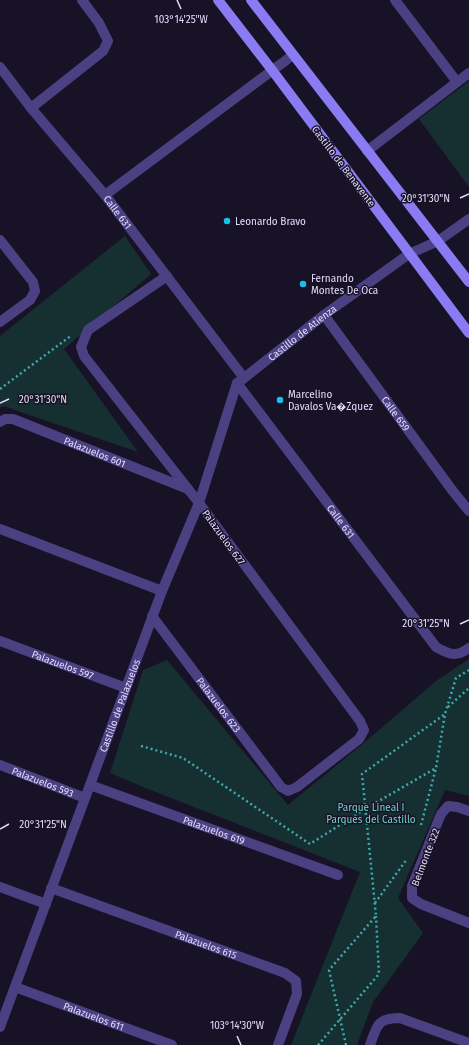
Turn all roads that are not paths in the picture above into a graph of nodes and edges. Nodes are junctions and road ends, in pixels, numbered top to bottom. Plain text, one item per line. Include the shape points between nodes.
1 (82, 0) edge
2 (218, 0) edge
3 (251, 0) edge
4 (395, 0) edge
5 (293, 55) junction
6 (0, 67) edge
7 (272, 70) junction
8 (469, 73) edge
9 (457, 82) junction
10 (31, 108) junction
11 (367, 151) junction
12 (105, 195) junction
13 (469, 219) edge
14 (0, 240) edge
15 (438, 241) junction
16 (409, 254) junction
17 (167, 276) junction
18 (469, 282) edge
19 (324, 315) junction
20 (0, 322) edge
21 (469, 333) edge
22 (241, 380) junction
23 (0, 422) edge
24 (189, 490) junction
25 (199, 503) junction
26 (469, 511) edge
27 (0, 529) edge
28 (162, 591) junction
29 (152, 616) junction
30 (0, 641) edge
31 (469, 648) edge
32 (126, 688) junction
33 (0, 765) edge
34 (90, 785) junction
35 (288, 791) joint
36 (85, 798) junction
37 (469, 811) edge
38 (338, 875) dead end
39 (0, 886) edge
40 (51, 888) junction
41 (46, 904) junction
42 (469, 922) edge
43 (15, 987) junction
44 (4, 1002) edge
45 (0, 1027) edge
46 (469, 1043) edge
47 (172, 1045) edge
48 (278, 1045) edge
49 (370, 1045) edge

1 - 10 street via 99,23 108,41 103,51
2 - 7 street, Castillo de Benavente
3 - 5 street
4 - 9 street
5 - 7 street, Calle 631
5 - 11 street
6 - 10 street
7 - 12 street, Calle 631
7 - 16 street, Castillo de Benavente
8 - 9 street
9 - 11 street
10 - 12 street
11 - 15 street
12 - 17 street, Calle 631
13 - 15 street, Castillo de Atienza
14 - 20 street via 33,282 35,291 30,300
15 - 16 street, Castillo de Atienza
15 - 18 street
16 - 19 street, Castillo de Atienza
16 - 21 street, Castillo de Benavente
17 - 22 street, Calle 631
17 - 24 street, Palazuelos 627 via 88,330 81,347 84,356
19 - 22 street, Castillo de Atienza
19 - 26 street, Calle 659
22 - 25 street, Castillo de Palazuelos
22 - 31 street, Calle 631 via 436,647 450,655 463,653
23 - 24 street, Palazuelos 601 via 13,419
24 - 25 street, Palazuelos 627
25 - 28 street, Castillo de Palazuelos
25 - 35 street, Palazuelos 627 via 360,721 364,730 359,739 297,787
27 - 28 street
28 - 29 street, Castillo de Palazuelos
29 - 32 street, Castillo de Palazuelos
29 - 35 street, Palazuelos 623 via 281,787
30 - 32 street, Palazuelos 597
32 - 34 street, Castillo de Palazuelos
33 - 36 street, Palazuelos 593
34 - 36 street, Castillo de Palazuelos
34 - 38 street, Palazuelos 619
36 - 40 street, Castillo de Palazuelos
37 - 42 street, Belmonte 322 via 448,806 441,814 412,886 412,898 421,904
39 - 41 street
40 - 41 street, Castillo de Palazuelos
40 - 48 street, Palazuelos 615 via 285,973 296,981 297,994
41 - 43 street, Castillo de Palazuelos
43 - 44 street, Castillo de Palazuelos
43 - 47 street, Palazuelos 611
44 - 45 street, Castillo de Palazuelos
46 - 49 street via 400,1018 388,1018 378,1025

